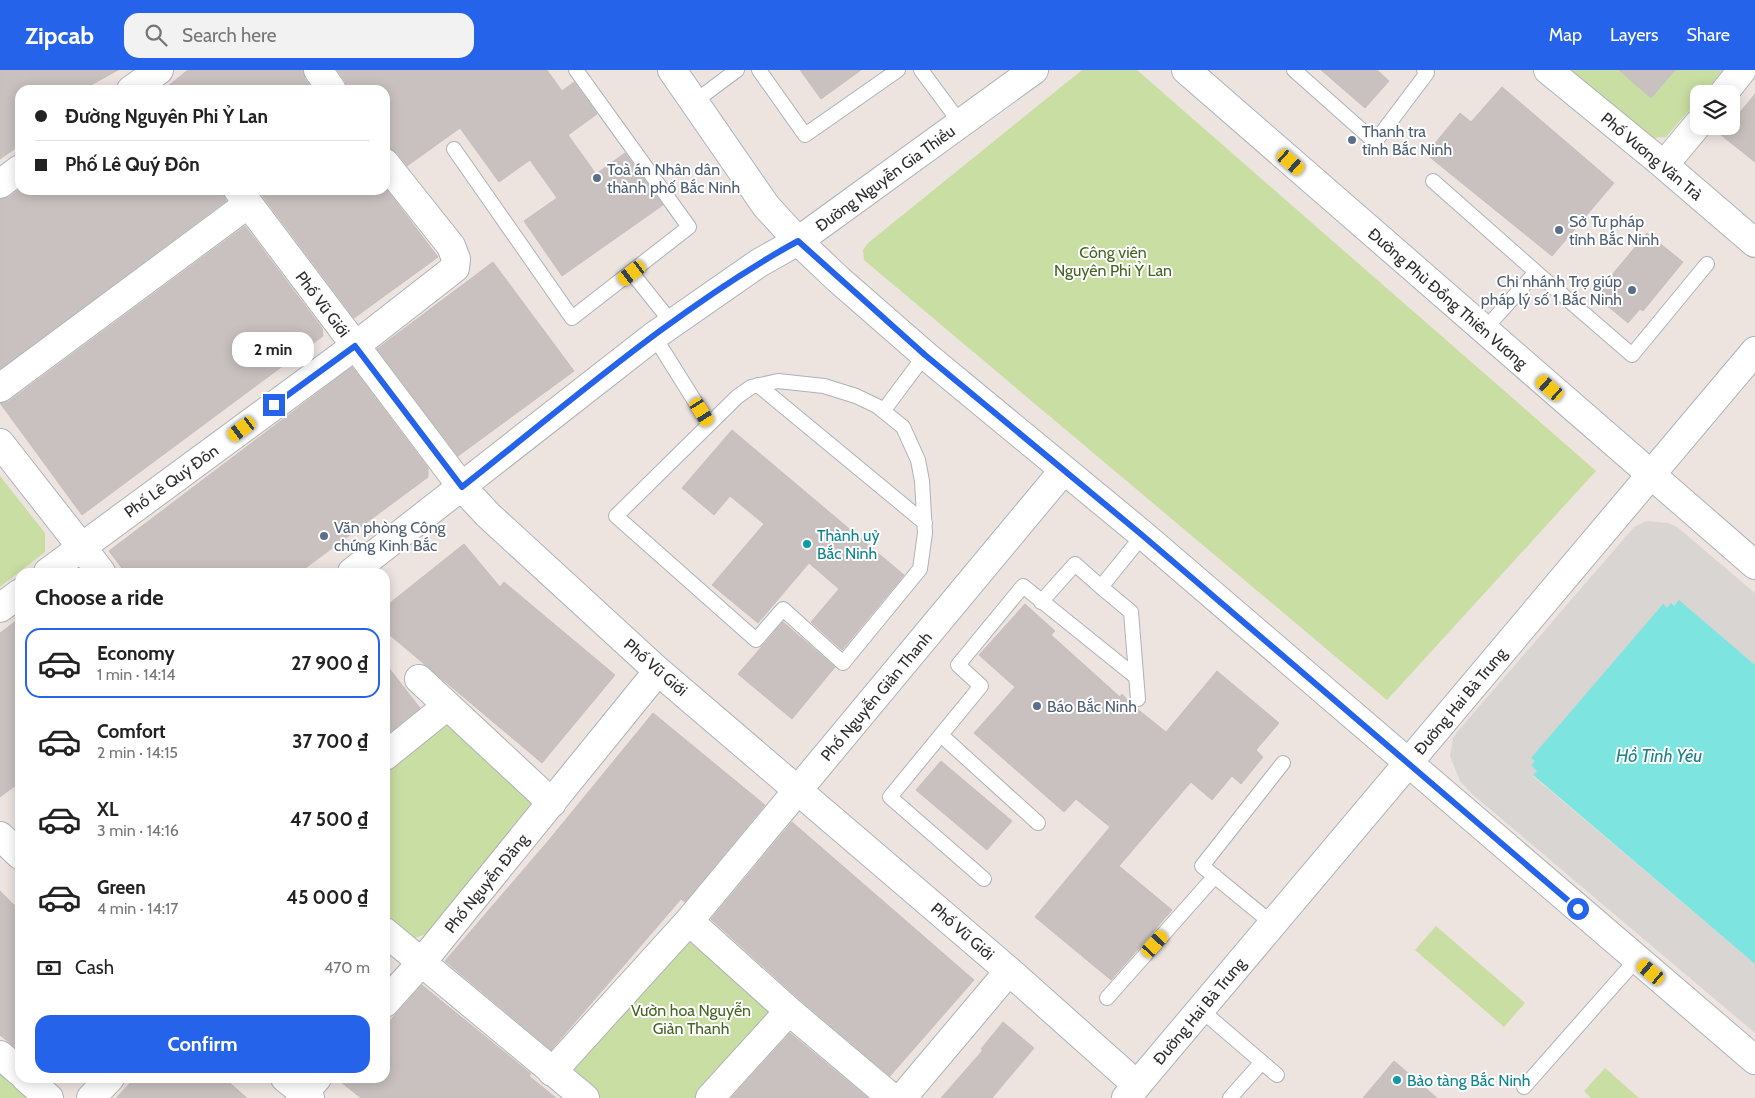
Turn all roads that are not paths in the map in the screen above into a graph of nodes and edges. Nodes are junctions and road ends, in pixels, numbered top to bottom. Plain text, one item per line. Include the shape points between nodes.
1 (318, 70) edge
2 (577, 70) edge
3 (672, 70) edge
4 (737, 70) edge
5 (759, 70) edge
6 (898, 70) edge
7 (921, 70) edge
8 (1034, 70) edge
9 (1186, 70) edge
10 (1294, 70) edge
11 (1424, 70) edge
12 (1548, 70) edge
13 (1742, 70) edge
14 (1209, 81) edge
15 (328, 85) edge
16 (1730, 85) edge
17 (694, 102) junction
18 (961, 124) junction
19 (1690, 134) edge
20 (454, 149) dead end
21 (1664, 165) junction
22 (390, 169) edge
23 (15, 173) edge
24 (1433, 181) dead end
25 (0, 184) edge
26 (243, 197) edge
27 (798, 241) junction
28 (1755, 243) edge
29 (1707, 264) dead end
30 (1536, 272) junction
31 (632, 273) junction
32 (663, 330) junction
33 (1484, 330) junction
34 (355, 346) junction
35 (1755, 350) edge
36 (925, 355) junction
37 (758, 385) junction
38 (0, 388) edge
39 (884, 410) junction
40 (709, 424) junction
41 (0, 443) edge
42 (1063, 470) junction
43 (1650, 475) junction
44 (462, 487) junction
45 (925, 523) junction
46 (1142, 535) junction
47 (82, 547) junction
48 (1755, 566) edge
49 (53, 568) edge
50 (98, 568) edge
51 (357, 568) edge
52 (1100, 587) junction
53 (15, 596) edge
54 (1041, 602) junction
55 (0, 607) edge
56 (658, 671) junction
57 (1136, 678) junction
58 (419, 679) dead end
59 (1138, 699) dead end
60 (447, 706) junction
61 (941, 735) junction
62 (390, 752) edge
63 (1283, 763) dead end
64 (1408, 763) junction
65 (799, 789) junction
66 (552, 803) junction
67 (1038, 823) dead end
68 (1215, 876) junction
69 (984, 878) dead end
70 (689, 921) junction
71 (1273, 924) junction
72 (390, 936) edge
73 (1636, 960) junction
74 (421, 963) junction
75 (1010, 971) junction
76 (390, 997) edge
77 (1108, 998) dead end
78 (1201, 1010) junction
79 (789, 1011) junction
80 (0, 1055) edge
81 (1755, 1060) edge
82 (1262, 1062) junction
83 (15, 1068) edge
84 (552, 1072) junction
85 (1277, 1075) dead end
86 (32, 1083) edge
87 (105, 1083) edge
88 (1524, 1087) dead end
89 (1131, 1091) edge
90 (50, 1098) edge
91 (91, 1098) edge
92 (585, 1098) edge
93 (710, 1098) edge
94 (892, 1098) edge
95 (902, 1098) edge
96 (1230, 1098) edge

1 - 15 street
2 - 31 lane via 689,227
3 - 17 street
4 - 17 lane
5 - 6 lane via 805,135
7 - 18 lane
8 - 18 street, Đường Nguyễn Gia Thiều
9 - 14 street, Đường Phù Đổng Thiên Vương
10 - 11 lane via 1375,142 1427,73
12 - 21 street, Phố Vương Văn Trà
13 - 16 street
14 - 33 street, Đường Phù Đổng Thiên Vương
17 - 27 street via 766,206
18 - 27 street, Đường Nguyễn Gia Thiều
19 - 21 street
20 - 31 lane via 572,318
21 - 28 street, Phố Vương Văn Trà
22 - 34 street, Phố Lê Quý Đôn via 451,246 456,259 455,268
23 - 25 street
24 - 30 lane
26 - 34 street, Phố Vũ Giới
26 - 38 street
27 - 32 street, Đường Nguyễn Gia Thiều via 759,263
27 - 36 street
29 - 30 lane via 1632,355
30 - 33 lane
31 - 32 lane
32 - 40 lane
32 - 44 street, Đường Nguyễn Gia Thiều
33 - 43 street, Đường Phù Đổng Thiên Vương
34 - 44 street, Phố Vũ Giới
34 - 47 street, Phố Lê Quý Đôn
35 - 43 street, Đường Hai Bà Trưng
36 - 39 lane
36 - 42 street
37 - 39 lane via 778,381 816,384 856,396
37 - 40 lane via 737,396
37 - 45 lane
39 - 45 lane via 903,427 914,448 921,472
40 - 45 lane via 616,516 756,640 782,609 843,663 920,568
41 - 47 street
42 - 46 street
42 - 65 street, Phố Nguyễn Giản Thanh
43 - 48 street, Đường Phù Đổng Thiên Vương
43 - 64 street, Đường Hai Bà Trưng
44 - 51 street, Đường Nguyễn Gia Thiều
44 - 56 street, Phố Vũ Giới via 488,515
46 - 52 lane
46 - 64 street
47 - 49 street, Phố Lê Quý Đôn
47 - 50 street
52 - 54 lane via 1075,564
52 - 57 lane via 1131,612
53 - 55 street
54 - 57 lane
54 - 61 lane via 1023,586 958,665 981,686
56 - 65 street, Phố Vũ Giới
56 - 66 street, Phố Nguyễn Đăng
57 - 59 lane
58 - 60 street
60 - 62 street
60 - 66 street
61 - 67 lane
61 - 69 lane via 890,797
63 - 68 lane via 1202,866
64 - 71 street, Đường Hai Bà Trưng
64 - 73 street
65 - 70 street, Phố Nguyễn Giản Thanh
65 - 75 street, Phố Vũ Giới
66 - 74 street, Phố Nguyễn Đăng
68 - 71 lane
68 - 77 lane
70 - 79 street
70 - 84 street, Phố Nguyễn Giản Thanh
71 - 78 street, Đường Hai Bà Trưng
72 - 74 street
73 - 81 street
73 - 88 lane
74 - 76 street, Phố Nguyễn Đăng
74 - 84 street
75 - 89 street, Phố Vũ Giới
75 - 95 street
78 - 82 lane
78 - 89 street, Đường Hai Bà Trưng
79 - 93 street
79 - 94 street
80 - 83 street
82 - 85 lane
82 - 96 lane
84 - 92 street
86 - 90 street
87 - 91 street

